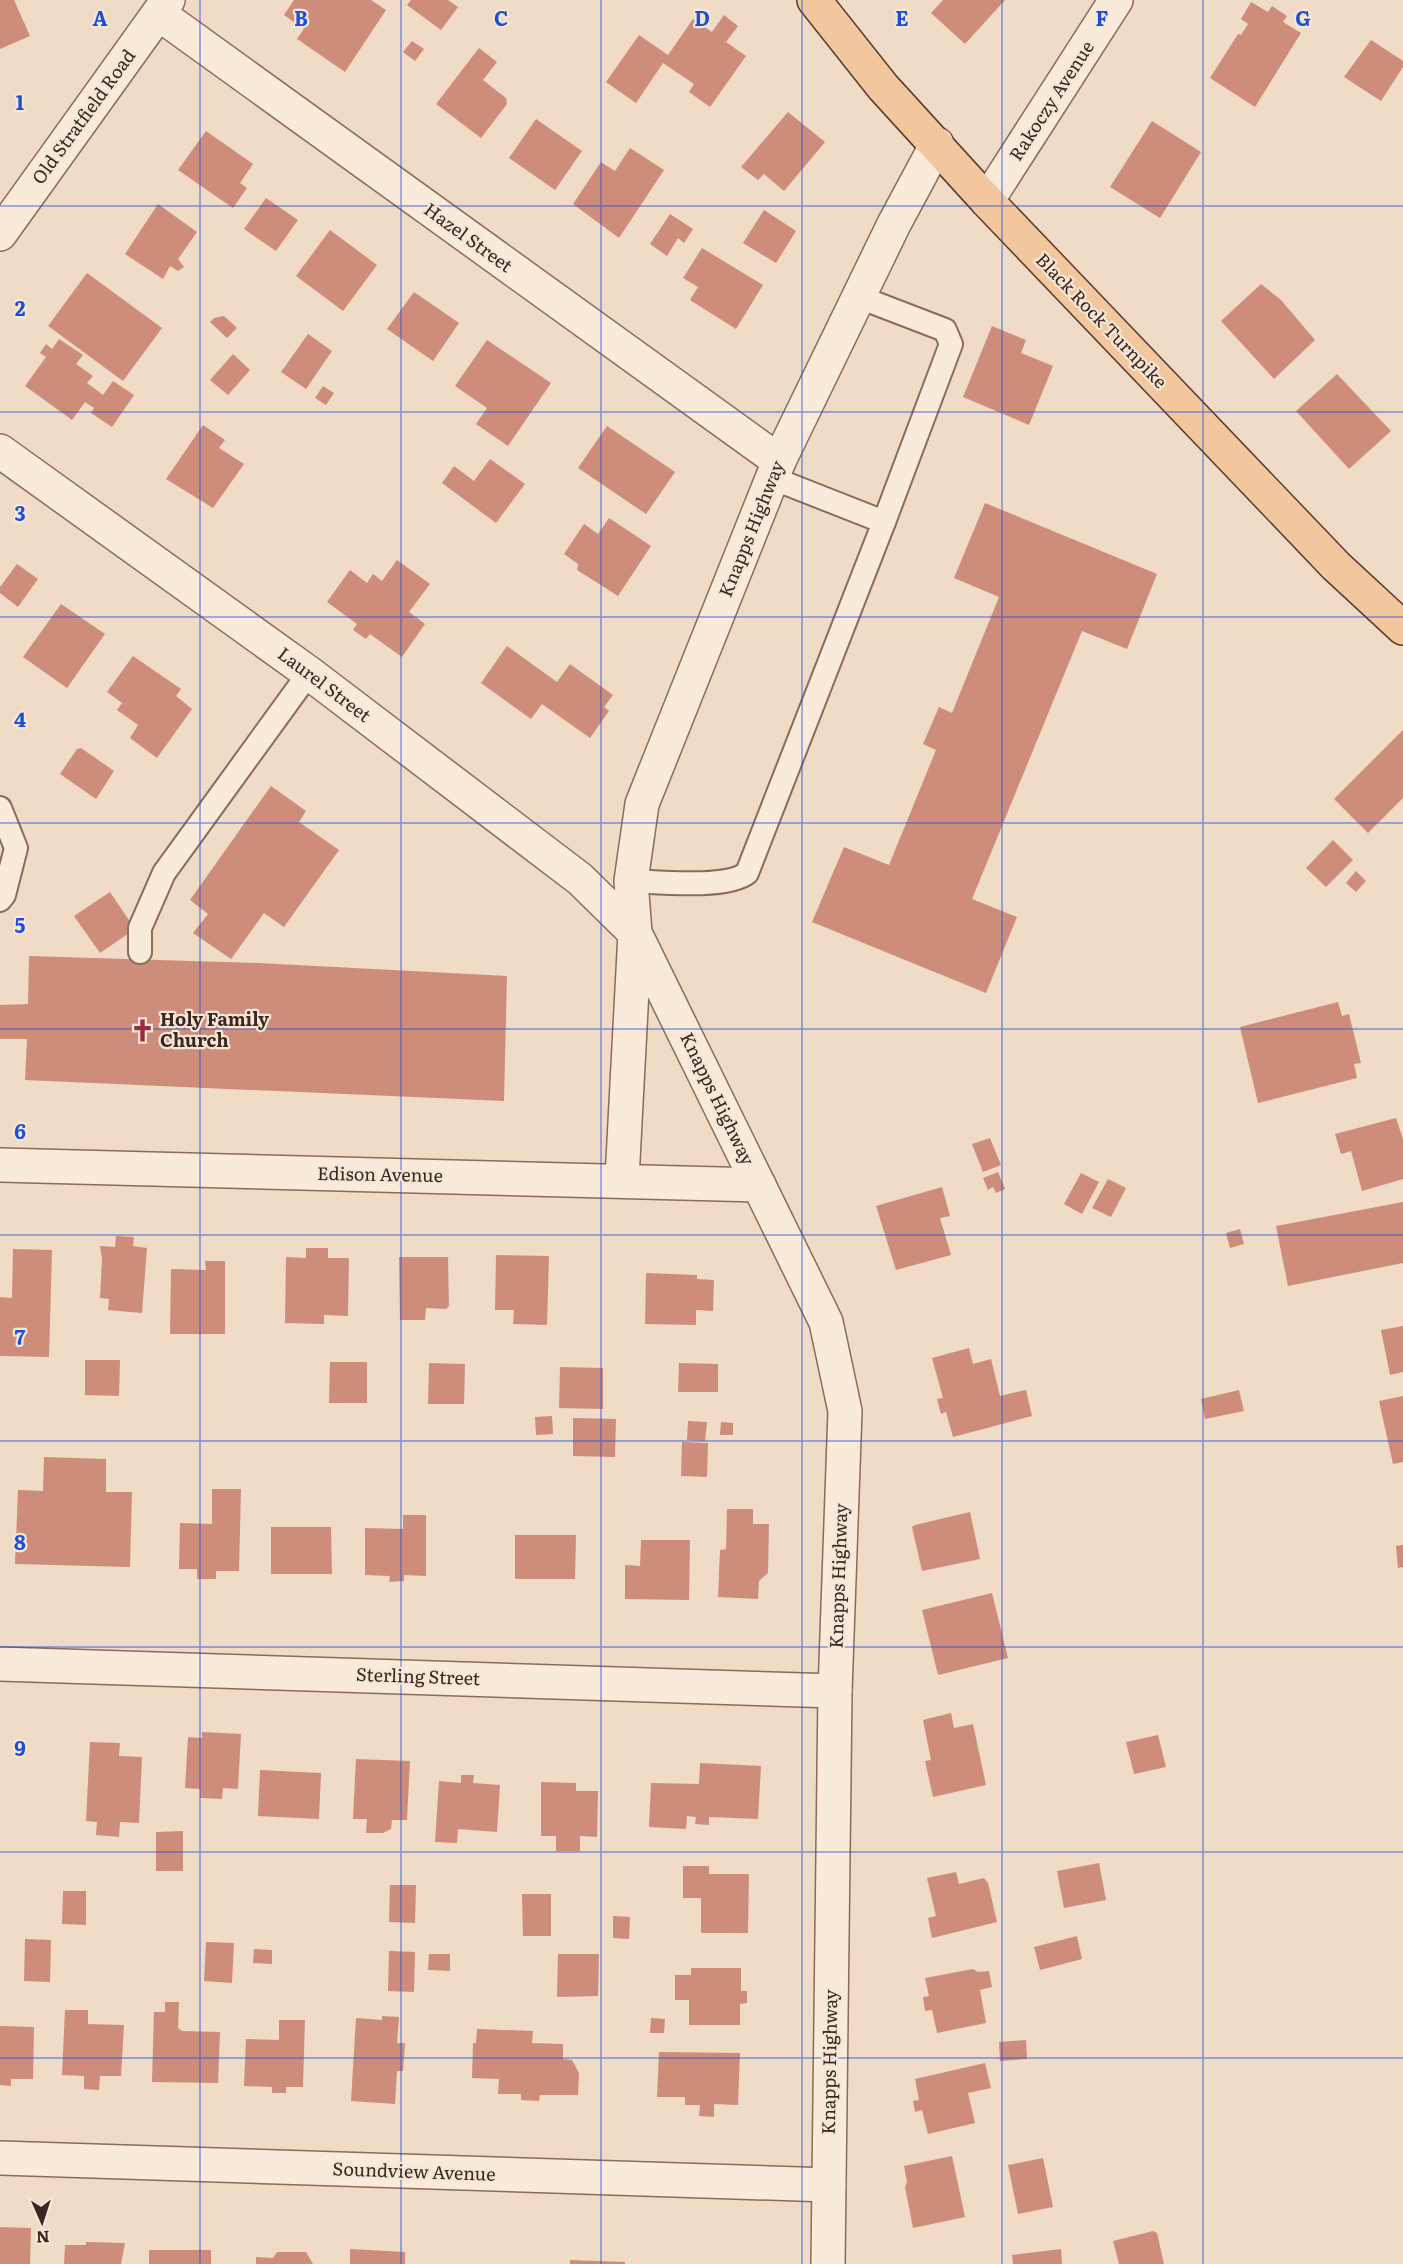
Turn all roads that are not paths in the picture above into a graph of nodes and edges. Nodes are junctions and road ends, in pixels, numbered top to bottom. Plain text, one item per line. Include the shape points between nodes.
1 (814, 0) edge
2 (1116, 0) edge
3 (164, 7) edge
4 (937, 144) junction
5 (987, 201) junction
6 (0, 234) edge
7 (859, 297) junction
8 (0, 451) edge
9 (776, 469) junction
10 (884, 522) junction
11 (1401, 621) edge
12 (309, 673) junction
13 (0, 808) edge
14 (631, 881) junction
15 (0, 900) edge
16 (635, 933) junction
17 (140, 952) dead end
18 (0, 1165) edge
19 (622, 1179) junction
20 (759, 1185) junction
21 (0, 1664) edge
22 (835, 1691) junction
23 (0, 2158) edge
24 (829, 2185) junction
25 (828, 2264) edge

1 - 4 main road, Black Rock Turnpike via 883,87
2 - 5 street, Rakoczy Avenue
3 - 6 street, Old Stratfield Road
3 - 9 street, Hazel Street
4 - 5 main road, Black Rock Turnpike
4 - 7 street, Knapps Highway
5 - 11 main road, Black Rock Turnpike via 1328,558
7 - 9 street, Knapps Highway
7 - 10 lane via 945,330 951,344
8 - 12 street, Laurel Street
9 - 10 lane
9 - 14 street, Knapps Highway via 642,804
10 - 14 lane via 747,873 741,878 724,880
12 - 16 street, Laurel Street via 580,879
12 - 17 lane via 164,873 140,928
13 - 15 lane via 16,848
14 - 16 street, Knapps Highway
16 - 19 street, Knapps Highway
16 - 20 street, Knapps Highway
18 - 19 street, Edison Avenue
19 - 20 street, Edison Avenue
20 - 22 street, Knapps Highway via 826,1322 845,1411
21 - 22 street, Sterling Street
22 - 24 street, Knapps Highway
23 - 24 street, Soundview Avenue
24 - 25 street, Knapps Highway

